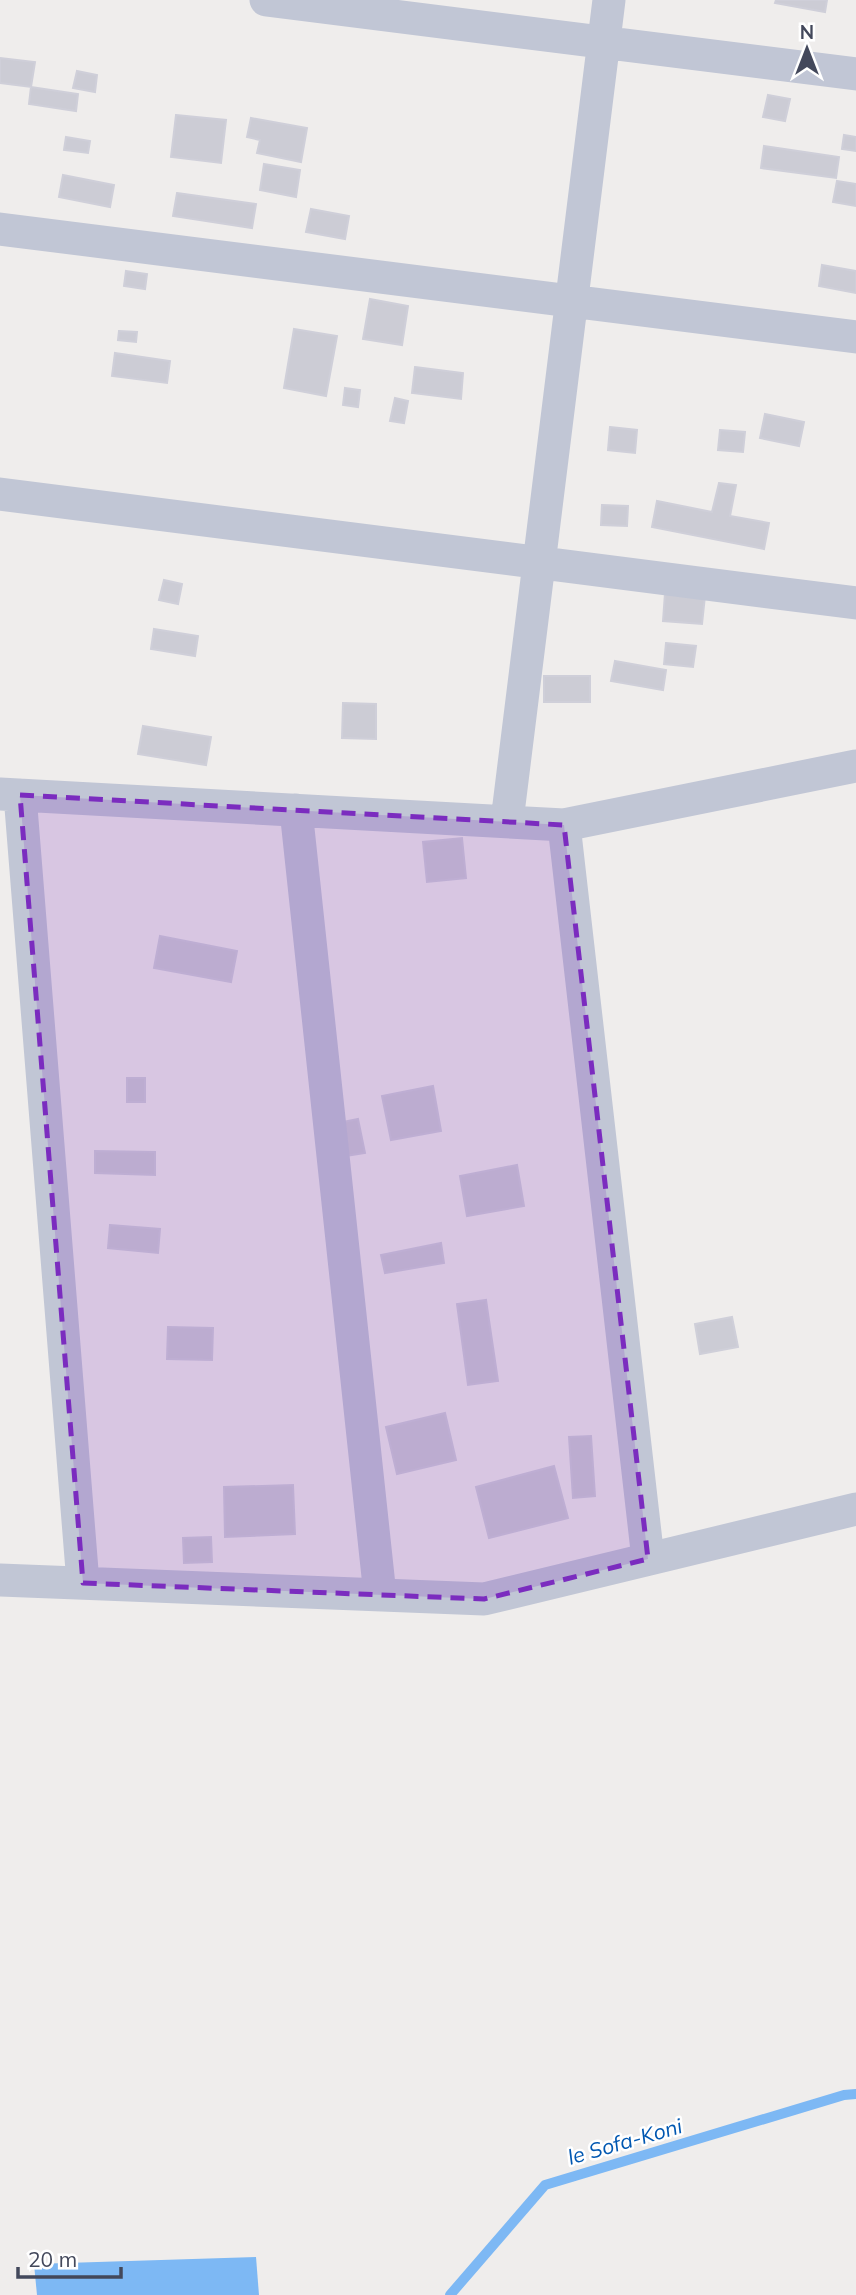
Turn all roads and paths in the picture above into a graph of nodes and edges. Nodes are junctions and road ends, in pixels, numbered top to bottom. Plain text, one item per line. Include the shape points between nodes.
1 (266, 0) edge
2 (609, 0) edge
3 (603, 42) junction
4 (856, 74) edge
5 (0, 229) edge
6 (570, 299) junction
7 (856, 337) edge
8 (0, 494) edge
9 (537, 562) junction
10 (856, 603) edge
11 (856, 765) edge
12 (10, 795) edge
13 (296, 810) junction
14 (506, 821) junction
15 (564, 825) junction
16 (856, 1509) edge
17 (649, 1559) junction
18 (0, 1580) edge
19 (83, 1583) junction
20 (380, 1595) junction

1 - 3 street
2 - 3 street
3 - 4 street
3 - 6 street
5 - 6 street
6 - 7 street
6 - 9 street
8 - 9 street
9 - 10 street
9 - 14 street
11 - 15 street
12 - 13 street
12 - 19 street
13 - 14 street
13 - 20 street
14 - 15 street
15 - 17 street
16 - 17 street
17 - 20 street via 484,1599
18 - 19 street
19 - 20 street

